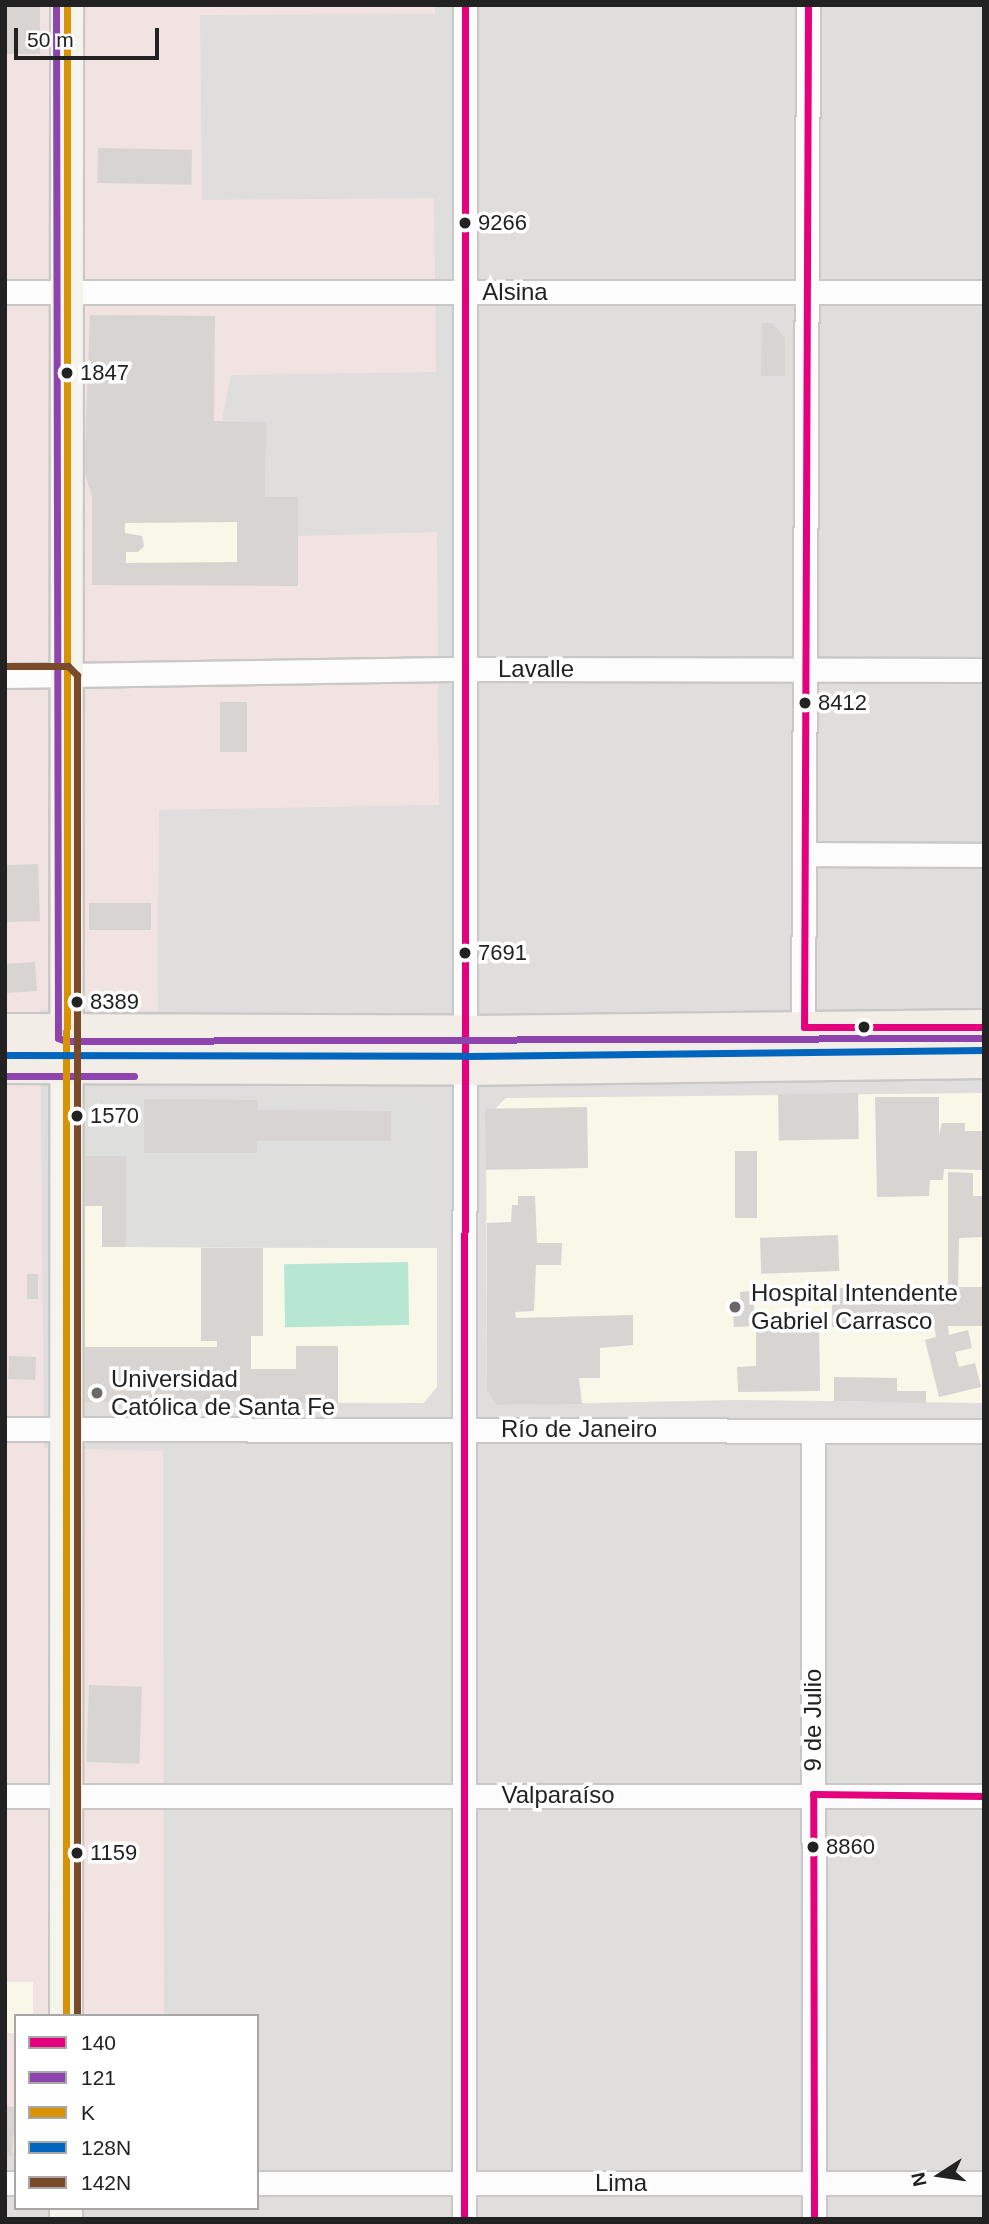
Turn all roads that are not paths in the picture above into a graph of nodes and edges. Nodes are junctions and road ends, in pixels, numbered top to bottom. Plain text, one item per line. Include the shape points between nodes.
1 (67, 5) edge
2 (465, 5) edge
3 (808, 5) edge
4 (5, 292) edge
5 (67, 292) junction
6 (465, 292) junction
7 (807, 292) junction
8 (984, 292) edge
9 (465, 668) junction
10 (805, 669) junction
11 (984, 670) edge
12 (5, 676) edge
13 (67, 676) junction
14 (804, 854) junction
15 (984, 855) edge
16 (984, 1027) edge
17 (5, 1031) edge
18 (467, 1033) junction
19 (803, 1043) junction
20 (66, 1048) junction
21 (984, 1060) edge
22 (5, 1065) edge
23 (467, 1067) junction
24 (465, 1428) junction
25 (5, 1429) edge
26 (66, 1429) junction
27 (813, 1431) junction
28 (984, 1431) edge
29 (813, 1794) junction
30 (465, 1795) junction
31 (5, 1796) edge
32 (66, 1796) junction
33 (984, 1796) edge
34 (66, 2014) edge
35 (259, 2183) edge
36 (464, 2183) junction
37 (814, 2183) junction
38 (984, 2183) edge
39 (464, 2219) edge
40 (814, 2219) edge

1 - 5 main road
2 - 6 street
3 - 7 street
4 - 5 street, Alsina
5 - 6 street, Alsina
5 - 13 main road
6 - 7 street, Alsina
6 - 9 street
7 - 8 street, Alsina
7 - 10 street
9 - 10 street, Lavalle
9 - 13 street, Lavalle
9 - 18 street
10 - 11 street, Lavalle
10 - 14 street
12 - 13 street, Lavalle
13 - 20 main road
14 - 15 street
14 - 19 street
16 - 19 main road
17 - 20 main road
18 - 19 main road
18 - 20 main road
18 - 23 street
19 - 21 main road
19 - 23 main road
20 - 22 main road
20 - 23 main road
20 - 26 main road
23 - 24 street
24 - 26 street, Río de Janeiro
24 - 27 street, Río de Janeiro
24 - 30 street
25 - 26 street, Río de Janeiro
26 - 32 main road
27 - 28 street, Río de Janeiro
27 - 29 street, 9 de Julio
29 - 30 street, Valparaíso
29 - 33 street, Valparaíso
29 - 37 street, 9 de Julio
30 - 32 street, Valparaíso
30 - 36 street
31 - 32 street, Valparaíso
32 - 34 main road
35 - 36 street, Lima
36 - 37 street, Lima
36 - 39 street
37 - 38 street, Lima
37 - 40 street, 9 de Julio

